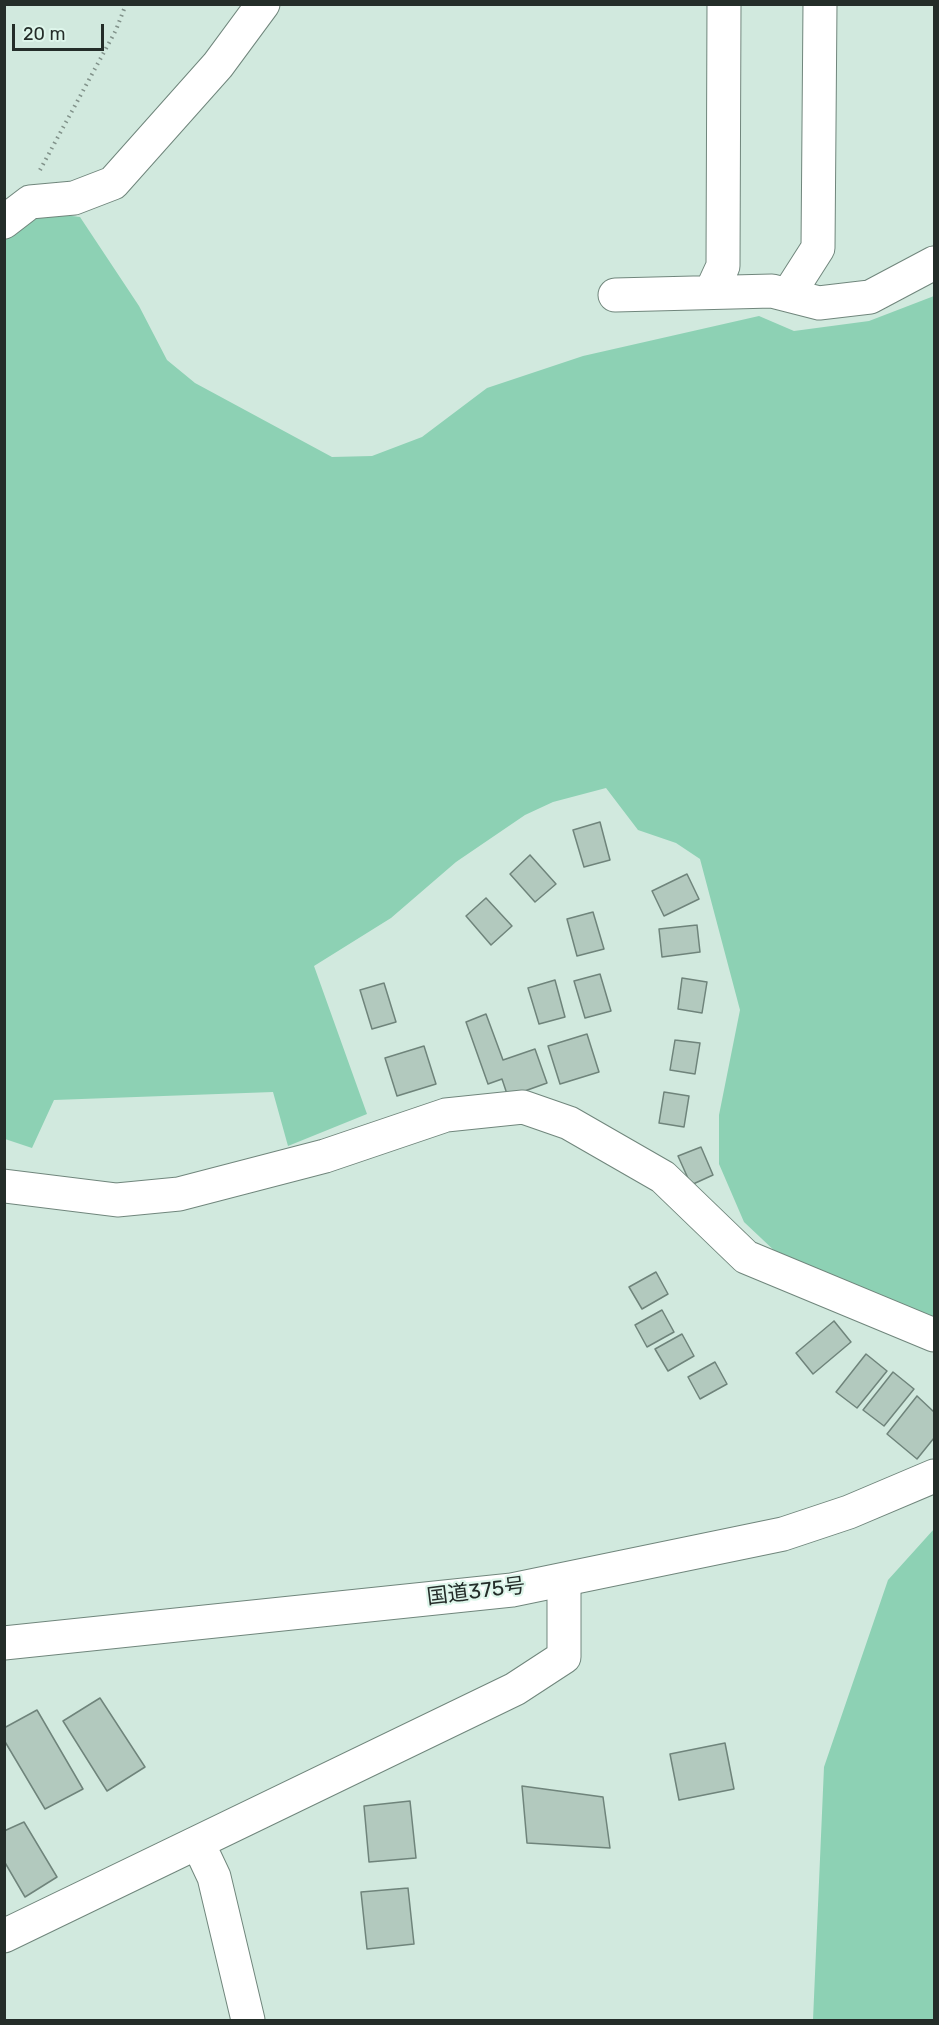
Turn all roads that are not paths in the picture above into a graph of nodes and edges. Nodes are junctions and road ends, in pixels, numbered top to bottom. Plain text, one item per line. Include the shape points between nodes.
1 (263, 4) edge
2 (723, 4) edge
3 (820, 4) edge
4 (4, 222) edge
5 (934, 263) edge
6 (711, 292) junction
7 (615, 295) dead end
8 (788, 295) junction
9 (4, 1185) edge
10 (934, 1335) edge
11 (934, 1476) edge
12 (564, 1580) junction
13 (4, 1643) edge
14 (198, 1843) junction
15 (4, 1936) edge
16 (248, 2020) edge

1 - 4 main road via 218,65 113,183 74,198 30,202
2 - 6 main road via 723,266
3 - 8 main road via 818,248
5 - 8 main road via 870,297 819,303
6 - 7 main road
6 - 8 main road via 772,291
9 - 10 main road via 117,1200 179,1194 325,1156 446,1115 523,1107 569,1123 663,1177 746,1257
11 - 12 main road, 国道375号 via 849,1512 783,1534
12 - 13 main road, 国道375号 via 512,1590
12 - 14 main road via 564,1656 515,1689
14 - 15 main road
14 - 16 main road via 214,1877

